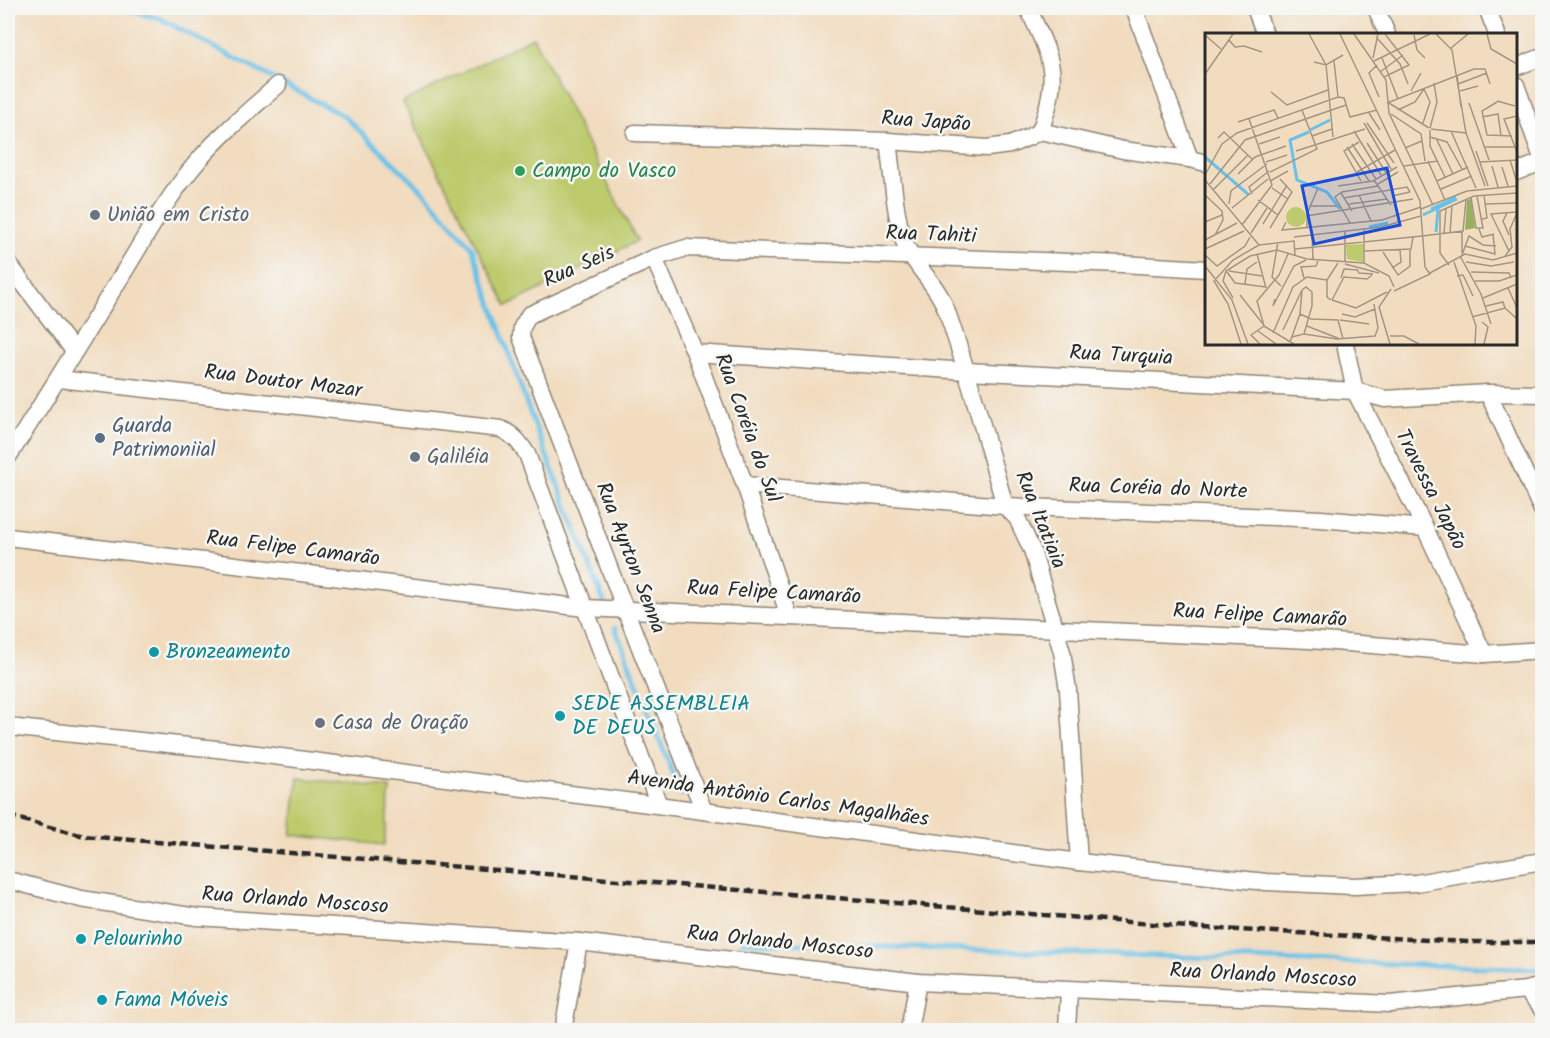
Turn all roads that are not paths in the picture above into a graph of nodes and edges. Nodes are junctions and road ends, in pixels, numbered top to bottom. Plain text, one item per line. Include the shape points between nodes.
1 (1028, 8) edge
2 (1134, 8) edge
3 (1255, 8) edge
4 (1376, 8) edge
5 (1487, 8) edge
6 (1265, 33) edge
7 (1387, 33) edge
8 (1497, 33) edge
9 (1542, 57) edge
10 (1517, 66) edge
11 (278, 85) dead end
12 (1517, 91) edge
13 (1040, 131) junction
14 (635, 133) dead end
15 (888, 141) junction
16 (1190, 159) junction
17 (1542, 160) edge
18 (1205, 164) edge
19 (1517, 171) edge
20 (912, 256) junction
21 (654, 258) junction
22 (8, 263) edge
23 (1205, 269) edge
24 (524, 320) joint
25 (1345, 345) edge
26 (74, 351) junction
27 (695, 353) junction
28 (967, 370) junction
29 (59, 379) junction
30 (1355, 391) junction
31 (1488, 393) junction
32 (1542, 394) edge
33 (8, 457) edge
34 (745, 485) junction
35 (1541, 501) edge
36 (1005, 506) junction
37 (1425, 528) junction
38 (8, 537) edge
39 (585, 608) junction
40 (625, 609) junction
41 (789, 616) junction
42 (1055, 630) junction
43 (1542, 650) edge
44 (1484, 654) junction
45 (8, 727) edge
46 (659, 806) junction
47 (704, 811) junction
48 (1542, 861) edge
49 (1079, 862) junction
50 (8, 880) edge
51 (579, 942) junction
52 (918, 982) junction
53 (1542, 986) edge
54 (1069, 990) junction
55 (1526, 990) junction
56 (1542, 1008) edge
57 (563, 1030) edge
58 (909, 1030) edge
59 (1067, 1030) edge

1 - 13 street via 1052,69 1050,104
2 - 16 street
3 - 6 street
4 - 7 street
5 - 8 street
9 - 10 street
11 - 26 street via 226,131 167,201
12 - 17 street
13 - 15 street, Rua Japão via 1010,145 987,148
13 - 16 street via 1124,150
14 - 15 street, Rua Japão
15 - 20 street, Rua Itatiaia via 901,232
16 - 18 street
17 - 19 street
20 - 21 street, Rua Tahiti via 686,248
20 - 23 street, Rua Tahiti
20 - 28 street, Rua Itatiaia via 945,306
21 - 24 street, Rua Seis via 536,310
21 - 27 street, Rua Coréia do Sul
22 - 26 street
24 - 40 street, Rua Ayrton Senna via 521,337
25 - 30 street, Travessa Japão
26 - 29 street
27 - 28 street, Rua Turquia
27 - 34 street, Rua Coréia do Sul
28 - 30 street, Rua Turquia
28 - 36 street, Rua Itatiaia
29 - 33 street
29 - 39 street, Rua Doutor Mozar via 501,429 518,440 527,454
30 - 31 street, Rua Turquia via 1385,399
30 - 37 street, Travessa Japão
31 - 32 street, Rua Turquia
31 - 35 street
34 - 36 street, Rua Coréia do Norte
34 - 41 street, Rua Coréia do Sul
36 - 37 street, Rua Coréia do Norte via 1321,519
36 - 42 street, Rua Itatiaia via 1017,518 1032,550
37 - 44 street, Travessa Japão
38 - 39 street, Rua Felipe Camarão
39 - 40 street, Rua Felipe Camarão
39 - 46 street
40 - 41 street, Rua Felipe Camarão
40 - 47 street, Rua Ayrton Senna
41 - 42 street, Rua Felipe Camarão
42 - 44 street, Rua Felipe Camarão via 1310,640
42 - 49 street, Rua Itatiaia via 1068,690
43 - 44 street, Rua Felipe Camarão
45 - 46 street, Avenida Antônio Carlos Magalhães via 226,750
46 - 47 street, Avenida Antônio Carlos Magalhães
47 - 49 street, Avenida Antônio Carlos Magalhães
48 - 49 street, Avenida Antônio Carlos Magalhães via 1416,883 1354,886 1266,882
50 - 51 street, Rua Orlando Moscoso via 81,899 197,917
51 - 52 street, Rua Orlando Moscoso
51 - 57 street
52 - 54 street, Rua Orlando Moscoso
52 - 58 street
53 - 55 street, Rua Orlando Moscoso
54 - 55 street, Rua Orlando Moscoso via 1390,1005
54 - 59 street
55 - 56 street

